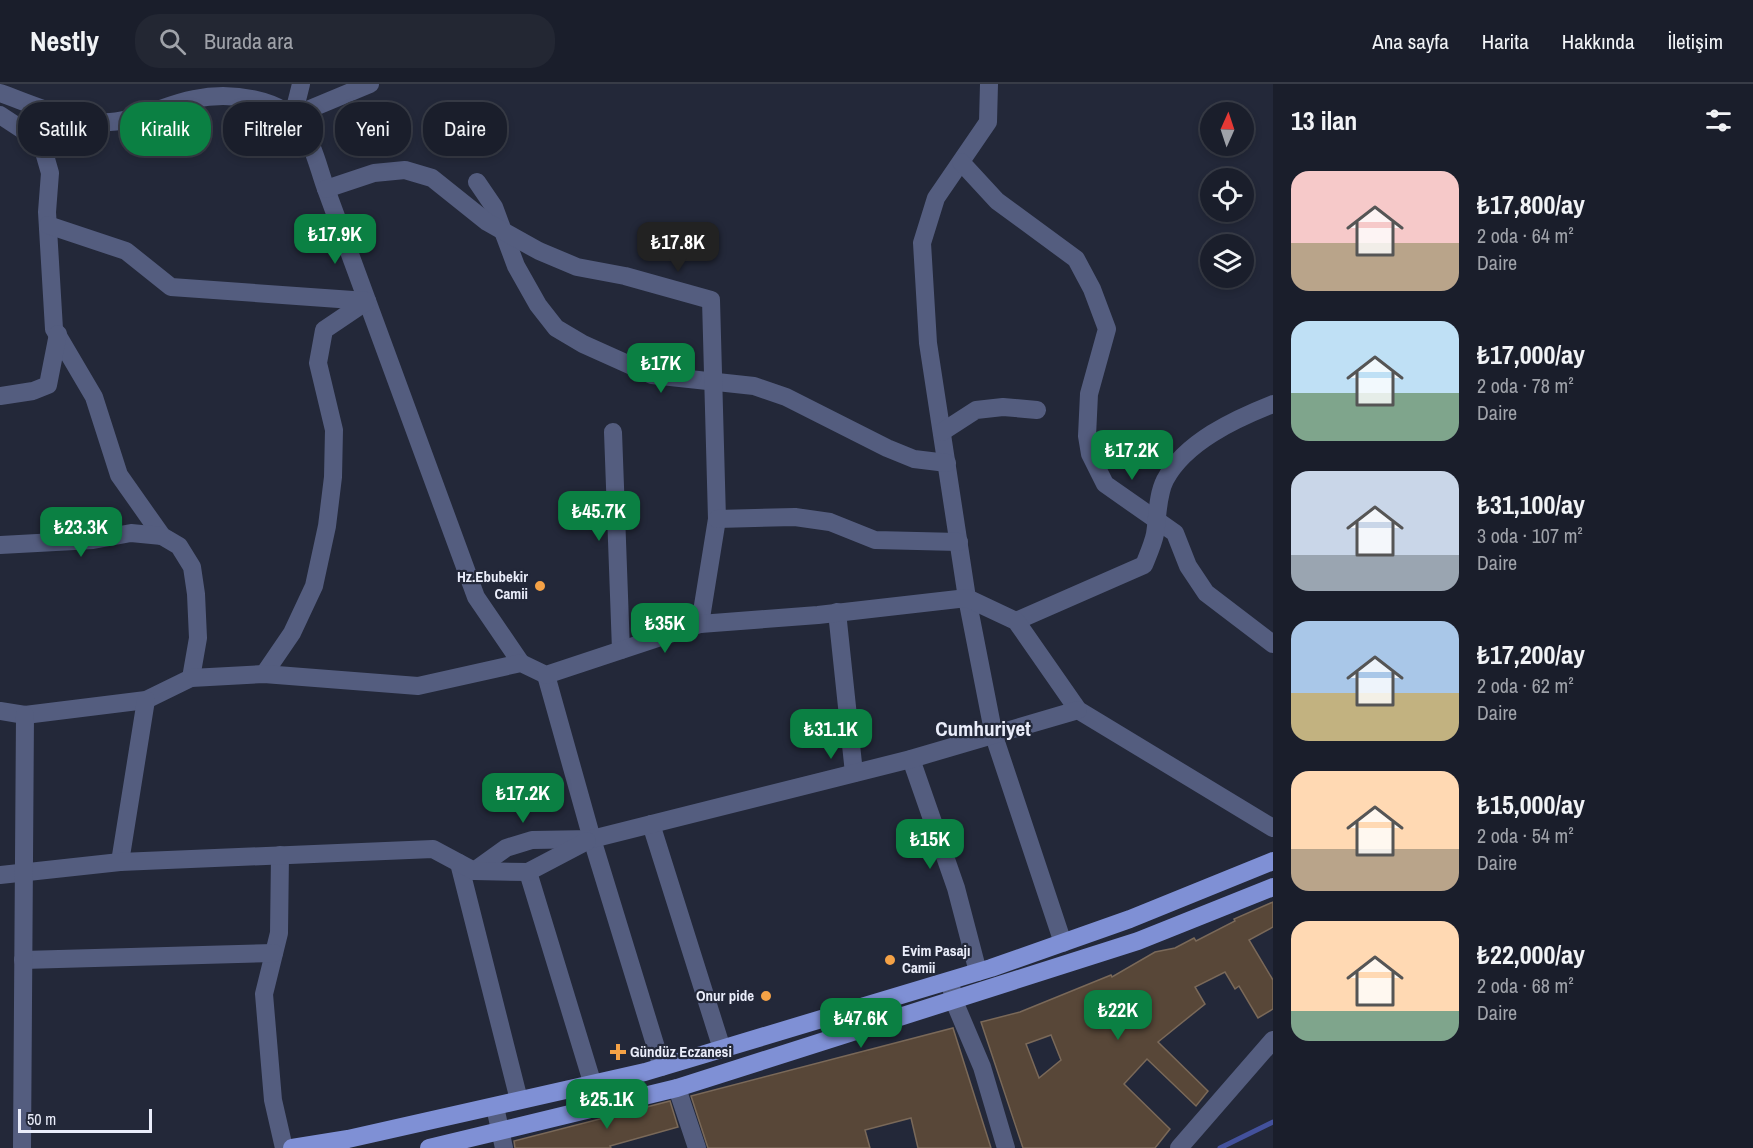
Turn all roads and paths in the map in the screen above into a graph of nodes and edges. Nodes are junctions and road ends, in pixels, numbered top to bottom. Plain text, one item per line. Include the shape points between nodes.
1 (301, 84) edge
2 (370, 84) edge
3 (988, 84) edge
4 (0, 93) edge
5 (262, 102) edge
6 (296, 102) edge
7 (323, 104) edge
8 (0, 115) edge
9 (314, 156) edge
10 (961, 162) junction
11 (477, 182) dead end
12 (327, 189) junction
13 (48, 225) junction
14 (500, 228) junction
15 (367, 301) junction
16 (58, 334) junction
17 (713, 381) junction
18 (0, 396) edge
19 (1273, 404) edge
20 (1037, 410) dead end
21 (613, 432) dead end
22 (942, 432) junction
23 (947, 464) junction
24 (717, 519) junction
25 (1156, 522) junction
26 (162, 536) junction
27 (959, 542) junction
28 (0, 545) edge
29 (967, 598) junction
30 (837, 612) junction
31 (1016, 621) junction
32 (700, 624) junction
33 (1273, 644) edge
34 (621, 650) junction
35 (521, 663) junction
36 (264, 674) junction
37 (546, 675) junction
38 (191, 678) junction
39 (146, 700) junction
40 (1078, 710) junction
41 (0, 711) edge
42 (25, 715) junction
43 (994, 736) junction
44 (911, 759) junction
45 (854, 773) junction
46 (651, 824) junction
47 (1273, 828) edge
48 (592, 839) junction
49 (280, 855) junction
50 (1273, 861) edge
51 (120, 862) junction
52 (466, 867) junction
53 (24, 872) junction
54 (528, 872) junction
55 (0, 875) edge
56 (1273, 887) edge
57 (1063, 943) junction
58 (274, 953) junction
59 (24, 960) junction
60 (978, 972) junction
61 (950, 981) junction
62 (954, 1001) junction
63 (1273, 1040) edge
64 (722, 1049) junction
65 (662, 1067) junction
66 (593, 1085) junction
67 (677, 1088) junction
68 (519, 1100) junction
69 (495, 1107) junction
70 (502, 1140) edge
71 (21, 1148) edge
72 (284, 1148) edge
73 (292, 1148) edge
74 (429, 1148) edge
75 (697, 1148) edge
76 (1006, 1148) edge
77 (1179, 1148) edge

1 - 6 street
2 - 7 street
3 - 10 street via 988,122
4 - 5 street via 44,109 109,122 140,117 194,99 229,96
8 - 13 street via 32,136 44,152 50,173
9 - 12 street
10 - 22 street via 936,198 922,243 928,343
10 - 25 street via 997,201 1077,260 1107,329 1086,416 1090,454 1106,484
11 - 14 street via 494,207
12 - 14 street via 374,173 405,170 432,178
12 - 15 street
13 - 15 street via 126,251 171,287
13 - 16 street via 54,328
14 - 17 street via 516,266 556,328 652,375
14 - 17 street via 577,267 711,300
15 - 35 street via 476,597
15 - 36 street via 324,330 318,363 334,430 327,526 314,586 292,633
16 - 18 street via 48,385
16 - 26 street via 94,397 119,475
17 - 23 street via 754,386 786,397 887,448 914,459
17 - 24 street
19 - 25 street via 1245,415 1182,456 1165,481
20 - 22 street via 976,410
21 - 34 street
22 - 23 street
23 - 27 street
24 - 27 street via 795,517 830,522 875,540
24 - 32 street
25 - 31 street via 1144,565
25 - 33 street via 1174,533 1188,566 1206,593
26 - 28 street via 131,533 93,540
26 - 38 street via 179,546 192,567 198,638
27 - 29 street
29 - 30 street
29 - 31 street
29 - 43 street
30 - 32 street
30 - 45 street
31 - 40 street
32 - 34 street
34 - 37 street
35 - 36 street via 418,686
35 - 37 street
36 - 38 street
37 - 48 street
38 - 39 street
39 - 42 street
39 - 51 street
40 - 43 street
40 - 47 street
41 - 42 street
42 - 53 street
43 - 44 street
43 - 57 street
44 - 45 street
44 - 60 street via 956,888
45 - 46 street
46 - 48 street
46 - 64 street
48 - 52 street via 532,840
48 - 54 street
48 - 65 street
49 - 51 street
49 - 52 street via 433,849
49 - 58 street via 279,933
50 - 57 main road
51 - 53 street
52 - 54 street
52 - 68 street
53 - 55 street
53 - 59 street
54 - 66 street
56 - 62 main road via 1138,941
57 - 60 main road
58 - 59 street
58 - 72 street via 264,993 273,1100
59 - 71 street
60 - 61 main road
61 - 62 street
61 - 64 main road
62 - 67 main road
62 - 76 street via 982,1067
63 - 77 street
64 - 65 main road
65 - 66 main road
66 - 68 main road
67 - 70 main road
67 - 75 street
68 - 69 main road
69 - 70 street
69 - 73 main road
70 - 74 main road

